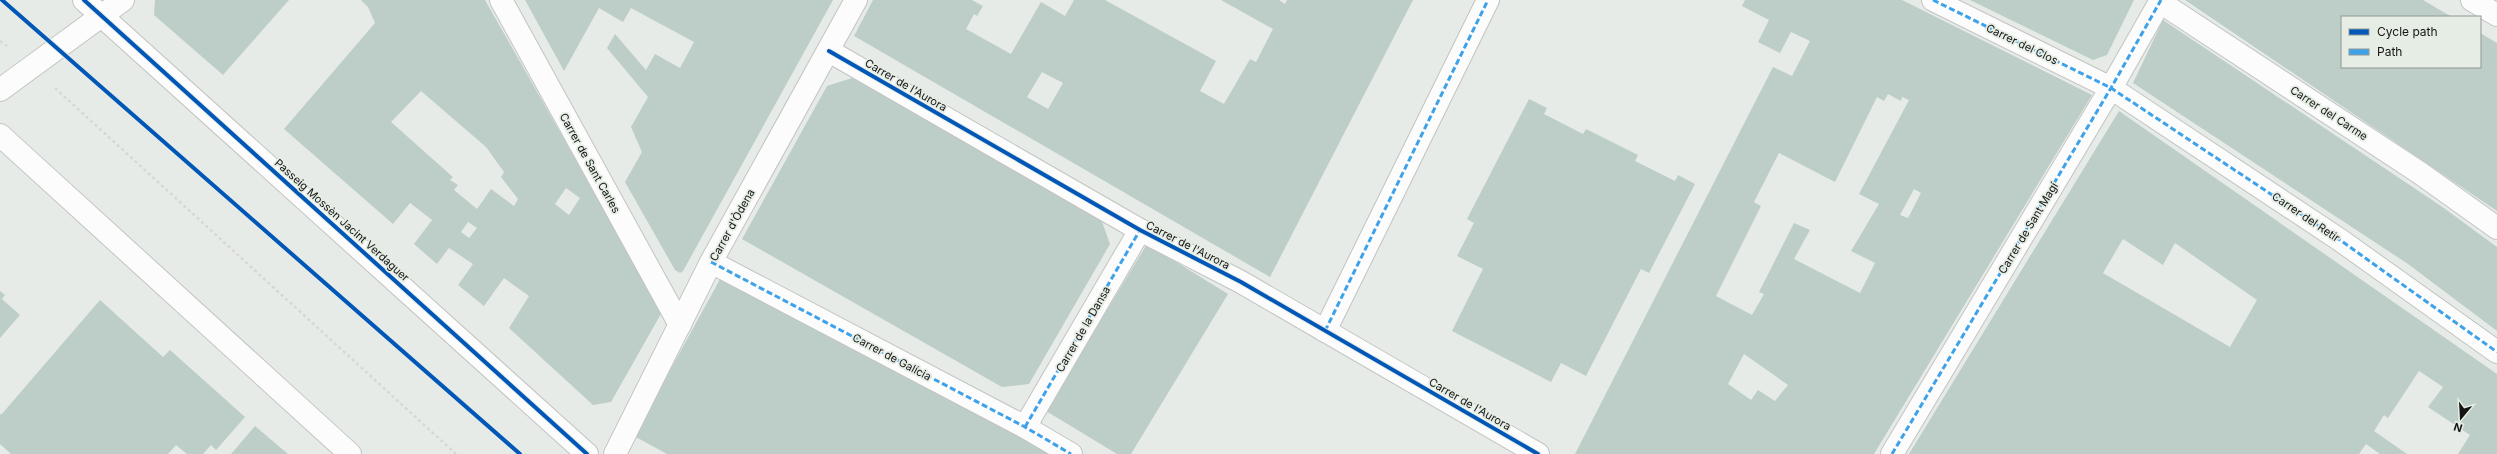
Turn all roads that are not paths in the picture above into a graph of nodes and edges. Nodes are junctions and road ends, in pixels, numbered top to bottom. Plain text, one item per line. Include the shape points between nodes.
1 (84, 0) edge
2 (123, 0) edge
3 (501, 0) edge
4 (856, 0) edge
5 (1488, 0) edge
6 (1933, 0) edge
7 (2472, 0) edge
8 (2160, 1) edge
9 (2497, 15) edge
10 (102, 17) junction
11 (829, 51) junction
12 (2111, 88) junction
13 (0, 90) edge
14 (0, 134) edge
15 (2497, 228) edge
16 (1140, 230) junction
17 (711, 262) junction
18 (680, 325) junction
19 (1325, 331) junction
20 (2497, 352) edge
21 (1025, 427) junction
22 (350, 454) edge
23 (587, 454) edge
24 (614, 454) edge
25 (1070, 454) edge
26 (1538, 454) edge
27 (1892, 454) edge

1 - 10 street, Passeig Mossèn Jacint Verdaguer
2 - 10 street
3 - 18 street, Carrer de Sant Carles
4 - 11 street, Carrer d'Òdena
5 - 19 street
6 - 12 street, Carrer del Clos
7 - 9 street
8 - 12 street, Carrer de Sant Magí
8 - 15 street, Carrer del Carme via 2420,173
10 - 13 street
10 - 23 street, Passeig Mossèn Jacint Verdaguer
11 - 16 street, Carrer de l'Aurora
11 - 17 street, Carrer d'Òdena
12 - 20 street, Carrer del Retir via 2340,240
12 - 27 street, Carrer de Sant Magí
14 - 22 street
16 - 19 street, Carrer de l'Aurora via 1241,282
16 - 21 street, Carrer de la Dansa
17 - 18 street, Carrer d'Òdena
17 - 21 street, Carrer de Galícia
18 - 24 street, Carrer d'Òdena
19 - 26 street, Carrer de l'Aurora
21 - 25 street, Carrer de Galícia

